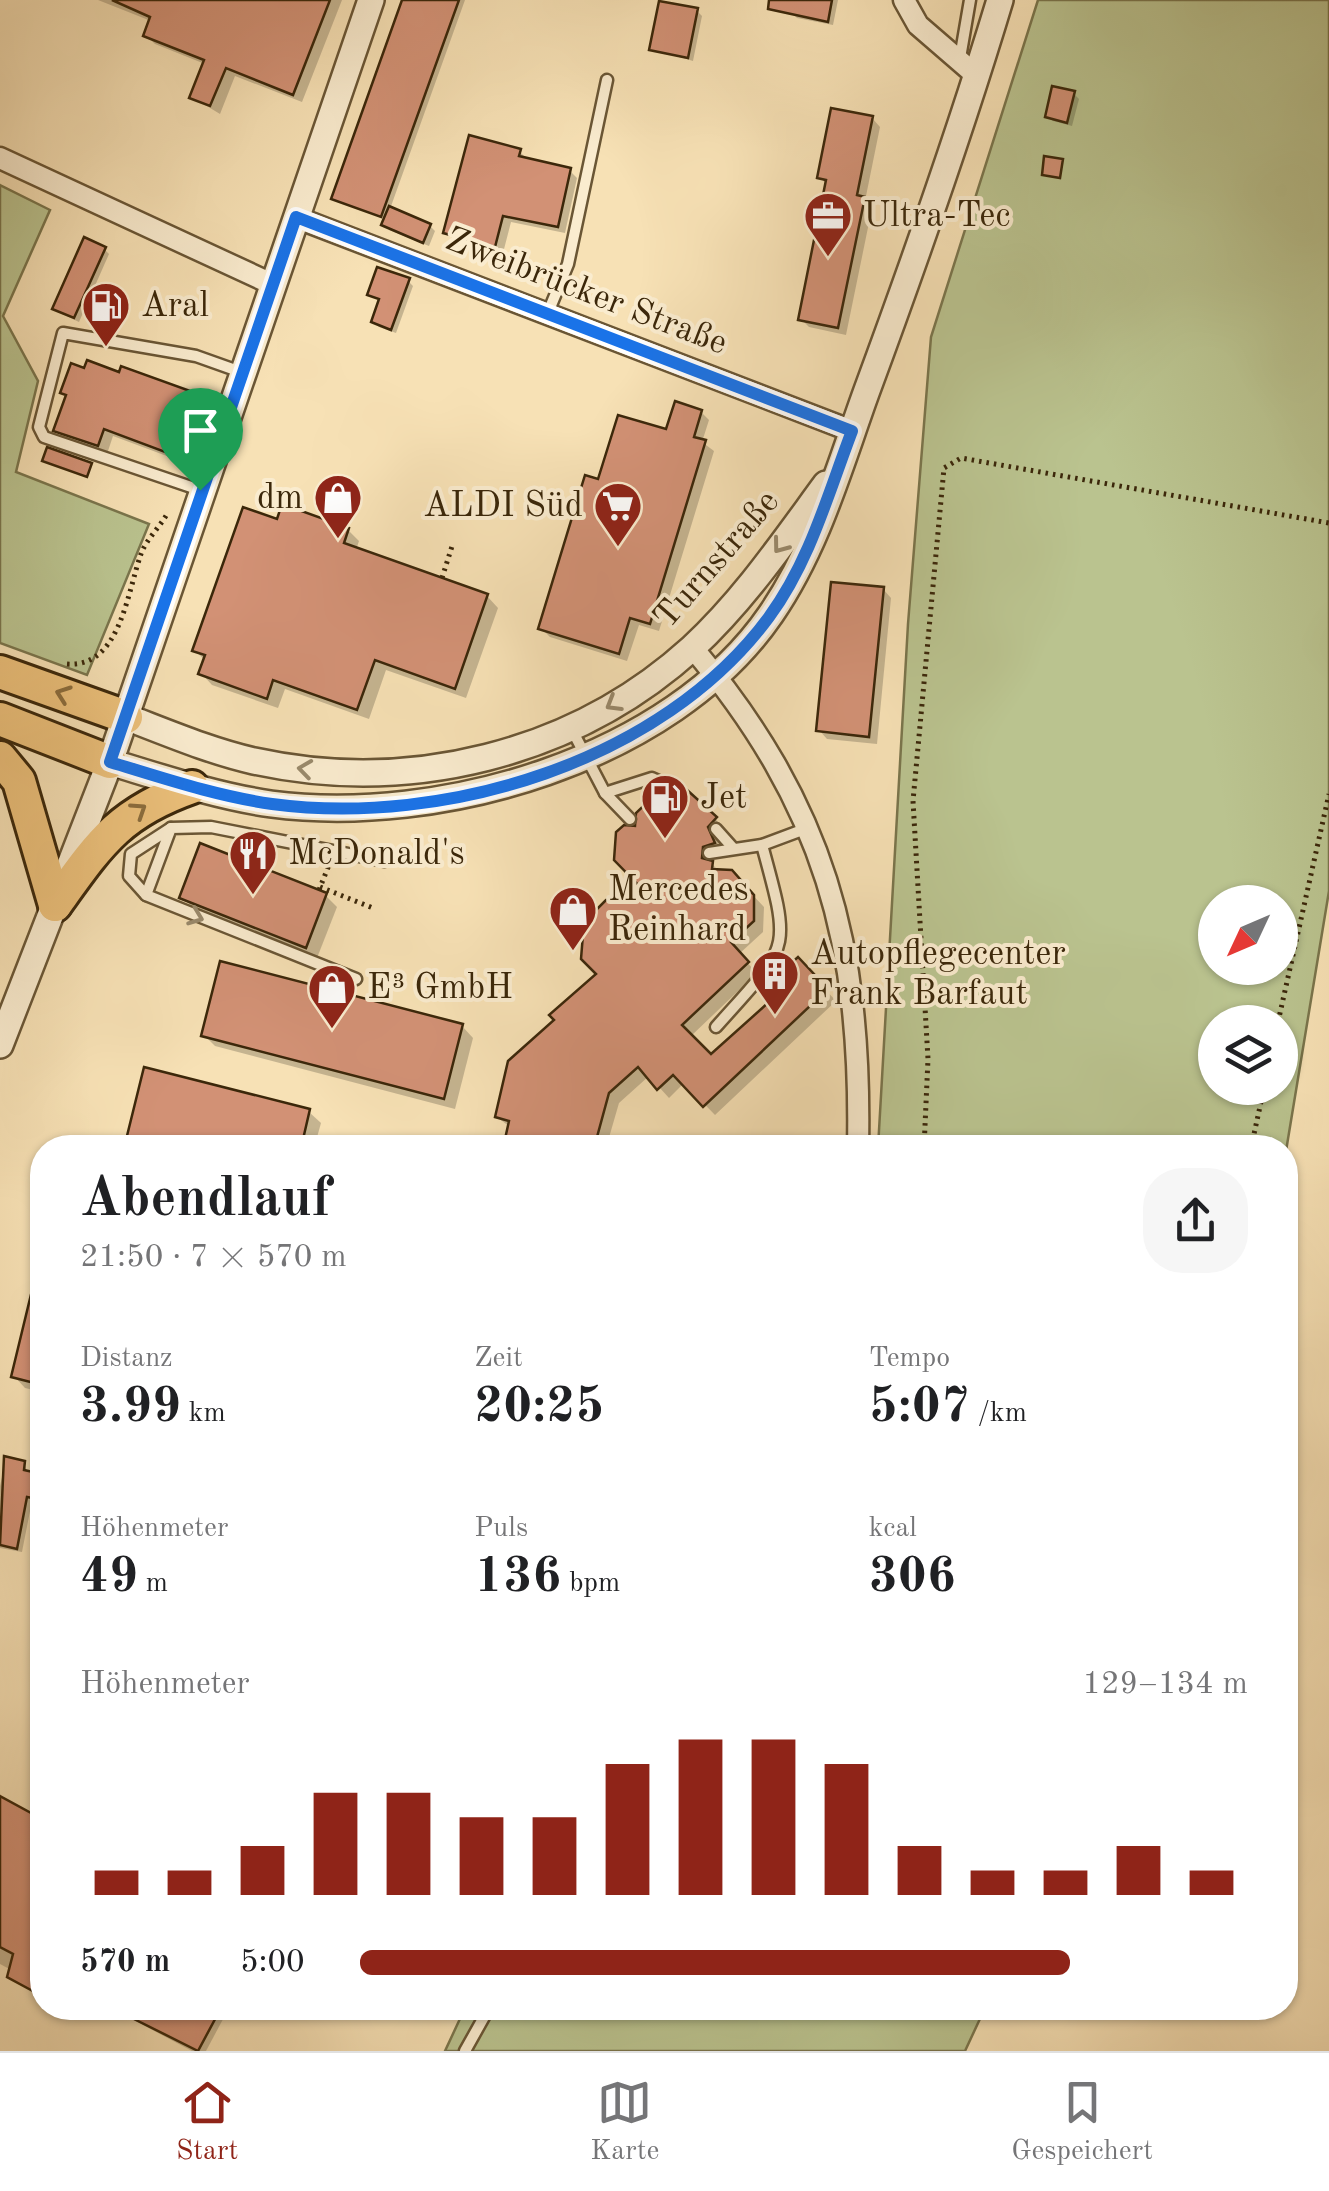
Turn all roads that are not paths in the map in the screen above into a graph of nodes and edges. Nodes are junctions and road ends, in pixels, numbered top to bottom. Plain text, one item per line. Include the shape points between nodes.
1 (371, 0) edge
2 (904, 0) edge
3 (970, 0) edge
4 (1000, 0) edge
5 (968, 70) junction
6 (607, 80) dead end
7 (0, 158) edge
8 (296, 217) junction
9 (272, 284) junction
10 (547, 316) junction
11 (241, 372) junction
12 (852, 431) junction
13 (838, 468) junction
14 (190, 487) junction
15 (692, 647) junction
16 (0, 672) edge
17 (715, 674) junction
18 (126, 717) junction
19 (0, 719) edge
20 (570, 728) junction
21 (584, 757) junction
22 (0, 758) edge
23 (110, 762) junction
24 (192, 786) junction
25 (677, 790) dead end
26 (605, 794) junction
27 (630, 819) dead end
28 (172, 828) junction
29 (716, 830) dead end
30 (805, 830) junction
31 (762, 845) junction
32 (733, 848) junction
33 (709, 853) dead end
34 (384, 861) dead end
35 (146, 895) junction
36 (54, 905) junction
37 (356, 980) dead end
38 (716, 1027) dead end
39 (0, 1046) edge
40 (858, 1135) edge
41 (482, 2020) edge
42 (465, 2051) edge

1 - 8 street
2 - 5 street via 918,25
3 - 5 lane
4 - 5 street, Turnstraße
5 - 12 street, Turnstraße
6 - 10 lane via 568,264
7 - 9 street
8 - 9 street
8 - 10 street, Zweibrücker Straße
9 - 11 street
10 - 12 street, Zweibrücker Straße
11 - 14 street
11 - 14 lane via 196,356 63,333 40,427 44,438
12 - 13 street, Turnstraße
13 -> 15 street, Turnstraße via 738,599
13 - 17 street, Turnstraße via 822,521 791,582 769,617
14 - 18 street
15 - 17 street
15 -> 20 street, Turnstraße
18 -> 16 main road
17 - 21 street, Turnstraße via 636,730
17 - 30 street via 777,760
20 -> 18 street, Turnstraße via 472,762 346,774 254,761
18 - 23 street
19 - 23 main road
20 - 21 lane
21 - 24 street, Turnstraße via 497,787 409,804 283,805
21 - 26 lane
22 - 36 main road via 19,781
23 - 24 street, Turnstraße
23 - 36 street
36 -> 24 main road via 127,817
25 - 26 lane via 652,778
26 - 27 lane
28 - 34 lane via 211,827
28 - 35 lane
28 - 35 lane via 131,854 129,876
29 - 32 lane
30 - 31 lane
30 - 40 street via 831,885 848,953
31 - 32 lane
31 - 38 lane via 783,940 768,969
32 - 33 lane
35 -> 37 lane
36 - 39 street
41 - 42 lane

